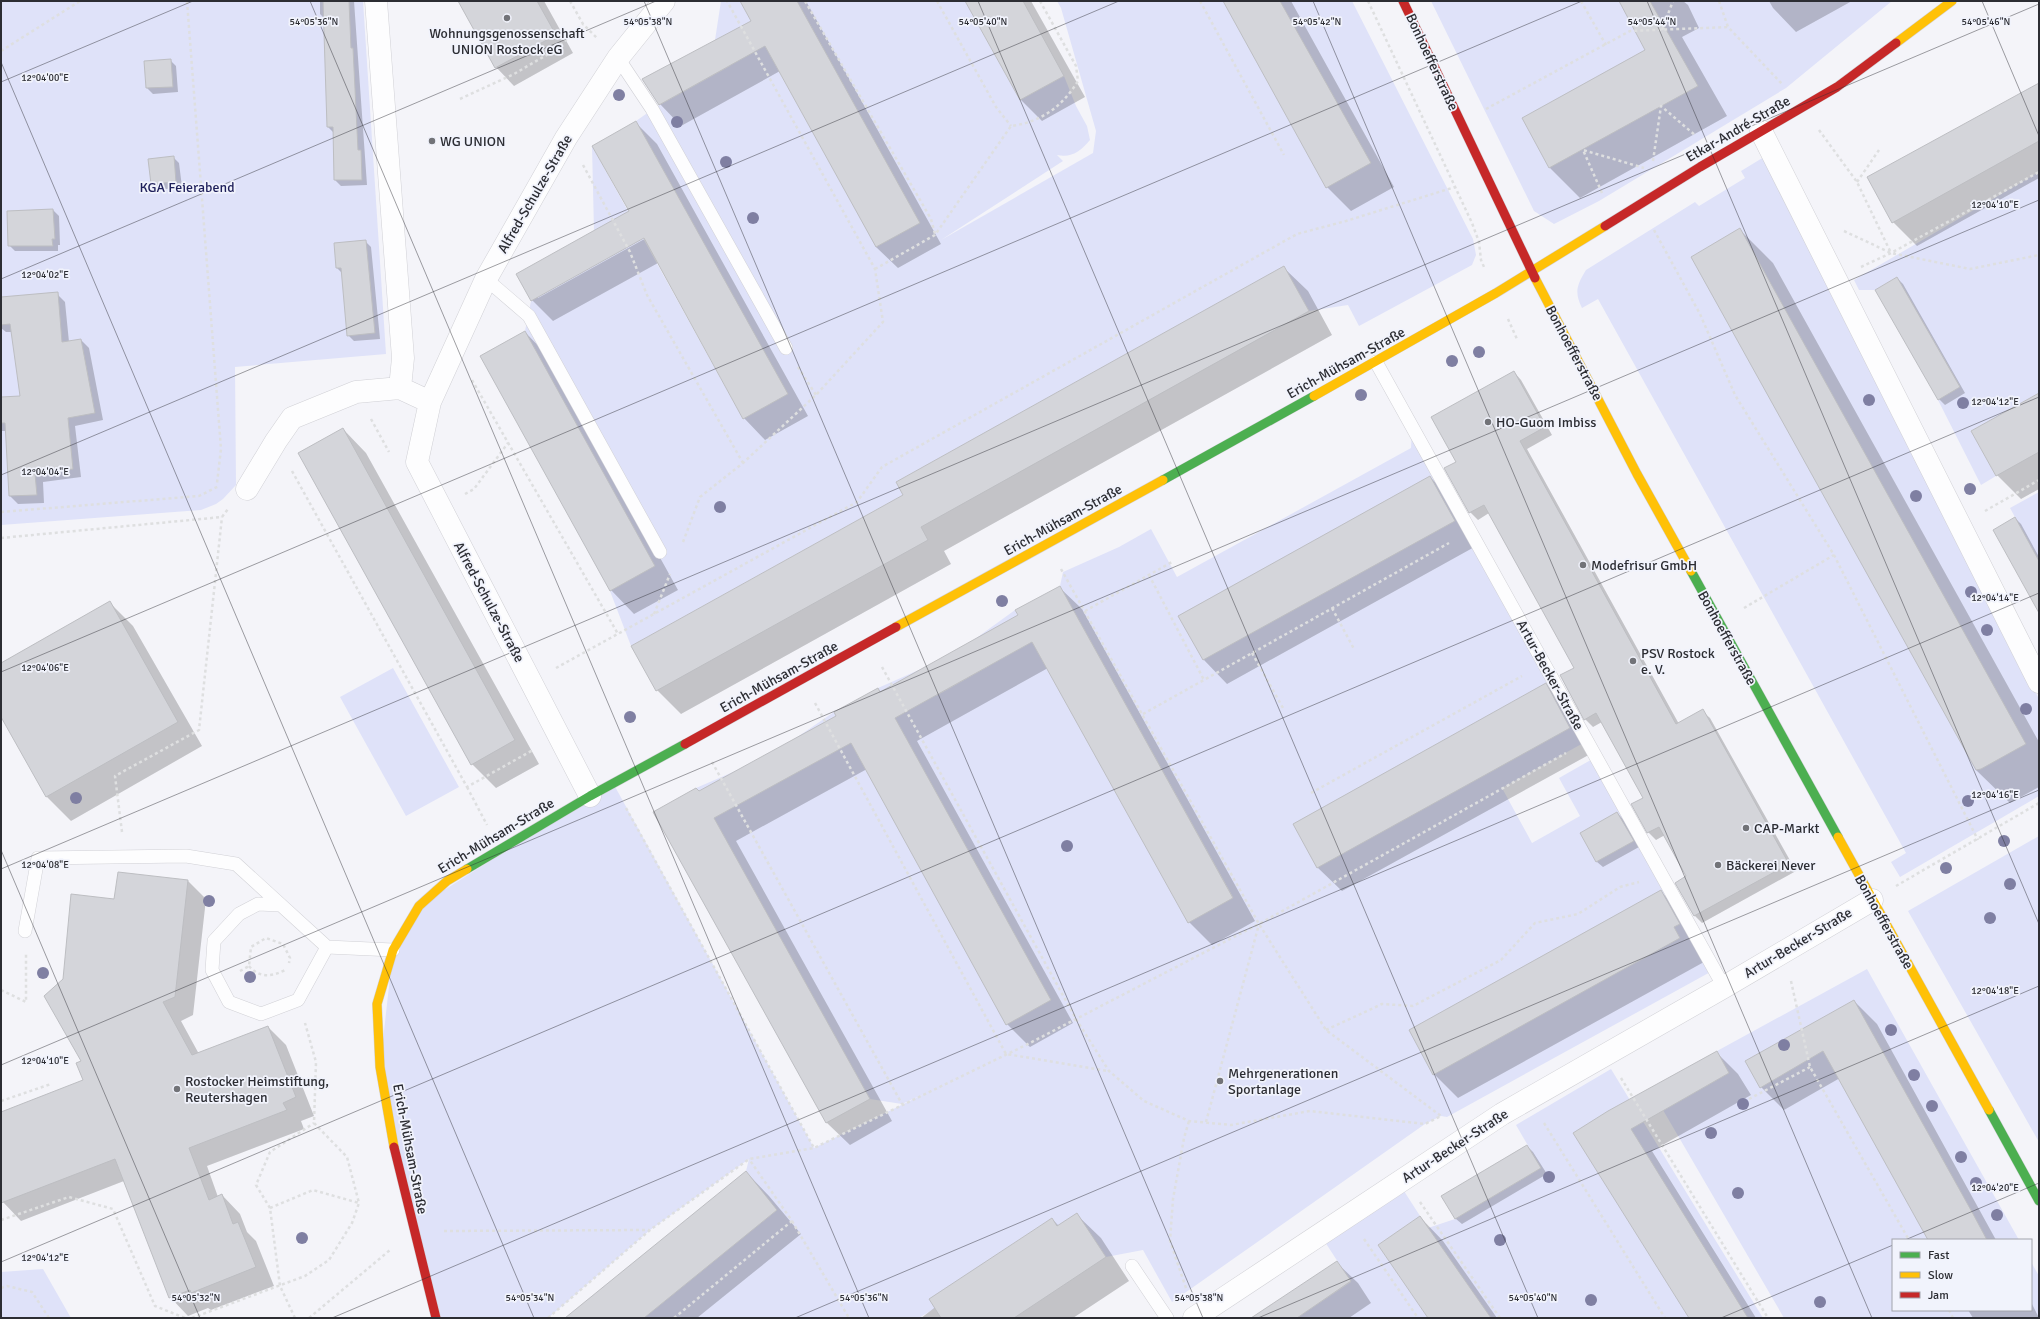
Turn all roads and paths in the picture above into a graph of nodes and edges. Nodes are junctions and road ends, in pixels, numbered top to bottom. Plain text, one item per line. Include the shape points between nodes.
1 (80, 1) edge
2 (187, 1) edge
3 (376, 1) edge
4 (570, 1) edge
5 (664, 1) edge
6 (727, 1) edge
7 (805, 1) edge
8 (937, 1) edge
9 (1040, 1) edge
10 (1200, 1) edge
11 (1368, 1) edge
12 (1403, 1) edge
13 (1581, 1) edge
14 (1673, 1) edge
15 (1718, 1) edge
16 (1952, 1) edge
17 (583, 24) junction
18 (1728, 26) junction
19 (1662, 30) junction
20 (1606, 45) junction
21 (1, 51) edge
22 (618, 58) junction
23 (460, 99) dead end
24 (1802, 108) junction
25 (1461, 123) junction
26 (1011, 126) junction
27 (1761, 131) junction
28 (566, 138) junction
29 (1879, 150) dead end
30 (1284, 155) dead end
31 (1719, 156) junction
32 (1653, 163) dead end
33 (1652, 170) dead end
34 (2039, 172) edge
35 (1857, 182) junction
36 (1455, 187) junction
37 (1614, 220) junction
38 (1653, 230) dead end
39 (1843, 231) dead end
40 (935, 235) junction
41 (1891, 253) junction
42 (2039, 256) edge
43 (875, 269) junction
44 (1532, 272) junction
45 (486, 279) junction
46 (1837, 279) junction
47 (1496, 293) junction
48 (1517, 339) dead end
49 (454, 348) junction
50 (786, 348) joint
51 (1376, 362) junction
52 (400, 388) junction
53 (356, 392) junction
54 (816, 395) junction
55 (430, 402) junction
56 (276, 441) junction
57 (508, 443) junction
58 (417, 462) junction
59 (743, 463) junction
60 (2039, 480) edge
61 (217, 486) junction
62 (247, 489) junction
63 (441, 510) junction
64 (1, 512) edge
65 (222, 517) junction
66 (1960, 525) junction
67 (1, 538) edge
68 (1048, 544) junction
69 (680, 547) dead end
70 (660, 552) dead end
71 (1431, 553) dead end
72 (1834, 555) junction
73 (1172, 562) dead end
74 (672, 568) dead end
75 (1149, 575) junction
76 (1332, 608) junction
77 (1085, 611) junction
78 (654, 614) junction
79 (1719, 622) junction
80 (618, 634) junction
81 (869, 643) junction
82 (1354, 649) dead end
83 (1252, 653) junction
84 (1544, 664) junction
85 (803, 680) junction
86 (1204, 680) junction
87 (531, 681) junction
88 (2039, 682) edge
89 (1283, 708) dead end
90 (1142, 714) junction
91 (559, 736) junction
92 (698, 737) junction
93 (1587, 741) junction
94 (613, 783) junction
95 (467, 787) junction
96 (1311, 794) dead end
97 (590, 796) junction
98 (2039, 803) edge
99 (1978, 840) junction
100 (500, 849) junction
101 (125, 857) junction
102 (1662, 877) junction
103 (1872, 900) junction
104 (280, 905) junction
105 (1259, 924) junction
106 (25, 931) joint
107 (327, 947) junction
108 (393, 950) junction
109 (1784, 950) junction
110 (248, 966) junction
111 (219, 984) junction
112 (1724, 987) junction
113 (1, 990) edge
114 (298, 1000) junction
115 (1076, 1019) junction
116 (1326, 1030) junction
117 (1006, 1054) junction
118 (1607, 1054) junction
119 (1810, 1067) junction
120 (1109, 1071) junction
121 (51, 1084) dead end
122 (1749, 1099) dead end
123 (1529, 1100) junction
124 (1, 1101) edge
125 (902, 1104) junction
126 (1441, 1116) junction
127 (1447, 1117) dead end
128 (1189, 1121) junction
129 (1206, 1122) junction
130 (314, 1123) junction
131 (814, 1148) junction
132 (749, 1159) junction
133 (1404, 1179) junction
134 (2039, 1201) edge
135 (359, 1203) junction
136 (270, 1208) junction
137 (1348, 1216) junction
138 (1, 1220) edge
139 (792, 1221) junction
140 (650, 1230) junction
141 (413, 1231) junction
142 (1908, 1239) edge
143 (1132, 1266) dead end
144 (280, 1286) junction
145 (1, 1288) edge
146 (1215, 1303) junction
147 (49, 1318) edge
148 (185, 1318) edge
149 (192, 1318) edge
150 (295, 1318) edge
151 (309, 1318) edge
152 (436, 1318) edge
153 (548, 1318) edge
154 (674, 1318) edge
155 (849, 1318) edge
156 (1167, 1318) edge
157 (1194, 1318) edge
158 (1418, 1318) edge
159 (1500, 1318) edge
160 (1665, 1318) edge
161 (1768, 1318) edge

1 - 21 path
2 - 61 path via 221,449
3 - 52 street via 402,358
4 - 17 path
5 - 22 street, Alfred-Schulze-Straße
6 - 43 path
7 - 40 path via 931,219
8 - 26 path via 996,107
9 - 26 path via 1076,66 1078,81 1069,97 1050,112 1028,124
10 - 30 path
11 - 36 path
12 - 25 street, Bonhoefferstraße
13 - 20 path
14 - 19 path
15 - 18 path
16 - 24 street, Etkar-André-Straße via 1837,88
17 - 22 path
17 - 23 path via 555,50 514,74
18 - 19 path
18 - 24 path
19 - 20 path via 1630,31
20 - 25 path
22 - 28 street, Alfred-Schulze-Straße
22 - 50 lane via 652,109
24 - 27 street, Etkar-André-Straße
24 - 35 path
25 - 44 street, Bonhoefferstraße
26 - 40 path
27 - 31 street, Etkar-André-Straße
27 - 46 street
28 - 45 street, Alfred-Schulze-Straße
28 - 59 path via 574,148 630,252 647,295
29 - 35 path
31 - 32 path via 1661,106
31 - 37 street, Etkar-André-Straße
33 - 37 path via 1583,150
34 - 41 path
35 - 41 path
36 - 47 path via 1472,223 1479,242 1481,260
36 - 78 path via 1297,234 882,467 857,502
37 - 44 street, Etkar-André-Straße
38 - 72 path via 1700,314 1735,395
39 - 41 path
40 - 43 path
41 - 42 path via 1970,269
41 - 46 path
43 - 54 path via 883,322
44 - 47 street, Erich-Mühsam-Straße
44 - 79 street, Bonhoefferstraße via 1637,474
45 - 49 street, Alfred-Schulze-Straße
45 - 70 lane via 529,316
46 - 66 street
47 - 48 path
47 - 51 street, Erich-Mühsam-Straße
49 - 55 street, Alfred-Schulze-Straße
49 - 57 path
50 - 54 path
51 - 68 street, Erich-Mühsam-Straße
51 - 84 lane, Artur-Becker-Straße
52 - 53 street
52 - 55 street
53 - 56 street via 292,418
53 - 58 path via 400,472
54 - 59 path
55 - 58 street, Alfred-Schulze-Straße
56 - 62 street
56 - 95 path
57 - 63 path via 474,489
57 - 80 path
58 - 63 street, Alfred-Schulze-Straße
59 - 69 path via 700,498
60 - 66 path
61 - 62 path
61 - 64 path via 199,496
62 - 65 path
63 - 87 street, Alfred-Schulze-Straße
65 - 67 path
65 - 101 path via 199,730 114,776
66 - 88 street
68 - 77 path
68 - 81 street, Erich-Mühsam-Straße
71 - 76 path
72 - 79 path
72 - 99 path
73 - 75 path
74 - 78 path
75 - 77 path
75 - 86 path
76 - 82 path
76 - 83 path
77 - 90 path
78 - 80 path
79 - 103 street, Bonhoefferstraße
80 - 87 path
81 - 85 street, Erich-Mühsam-Straße
81 - 115 path
83 - 86 path
83 - 89 path
84 - 93 lane, Artur-Becker-Straße
84 - 96 path
85 - 92 street, Erich-Mühsam-Straße
85 - 117 path
86 - 90 path
87 - 91 street, Alfred-Schulze-Straße
90 - 105 path
91 - 95 path
91 - 97 street, Alfred-Schulze-Straße
92 - 94 street, Erich-Mühsam-Straße
92 - 125 path
93 - 102 lane, Artur-Becker-Straße
93 - 105 path
94 - 97 street, Erich-Mühsam-Straße
94 - 131 path
95 - 100 path
97 - 100 street, Erich-Mühsam-Straße
98 - 99 path
99 - 103 path
100 - 108 street, Erich-Mühsam-Straße via 447,881 419,906
101 - 104 lane via 186,856 236,864
101 - 106 lane via 38,858
102 - 112 lane, Artur-Becker-Straße
102 - 116 path via 1620,886 1578,914 1535,923 1501,960 1413,1006 1382,1004
103 - 109 street, Artur-Becker-Straße
103 - 134 street, Bonhoefferstraße
104 - 107 lane
104 - 111 lane via 258,904 239,914 214,941 212,970
105 - 115 path
105 - 116 path
105 - 129 path
106 - 113 path via 26,1002
107 - 108 lane
107 - 114 lane
108 - 141 street, Erich-Mühsam-Straße via 377,1004 380,1067 395,1155
109 - 112 street, Artur-Becker-Straße
109 - 119 path
110 - 110 path via 251,947 266,938 283,944 290,958 287,970 276,975 263,976
110 - 111 path
111 - 114 lane via 230,1002 261,1014
112 - 118 street, Artur-Becker-Straße
114 - 130 path via 316,1062
115 - 117 path
115 - 120 path
116 - 126 path
117 - 120 path
117 - 125 path
118 - 123 street, Artur-Becker-Straße
118 - 161 path
119 - 122 path
119 - 142 path
120 - 128 path via 1144,1101
121 - 124 path
123 - 133 street, Artur-Becker-Straße via 1502,1114
123 - 160 path
125 - 131 path
126 - 127 path
126 - 129 path via 1425,1124 1310,1111 1231,1124
128 - 129 path
128 - 146 path via 1173,1199 1170,1241 1189,1299
130 - 135 path via 347,1157
130 - 136 path via 270,1152 256,1185
131 - 132 path
132 - 139 path
132 - 140 path
133 - 137 street, Artur-Becker-Straße
133 - 159 path
135 - 136 path via 314,1190
135 - 144 path via 352,1223 329,1260 305,1276
136 - 144 path
137 - 146 street, Artur-Becker-Straße
137 - 158 path
138 - 148 path via 69,1197 113,1209 155,1306
139 - 154 path
139 - 155 path
140 - 141 path
140 - 153 path
141 - 151 path
141 - 152 street, Erich-Mühsam-Straße
143 - 156 lane
144 - 149 path
144 - 150 path
145 - 147 path via 7,1286 32,1292
146 - 157 street, Artur-Becker-Straße

